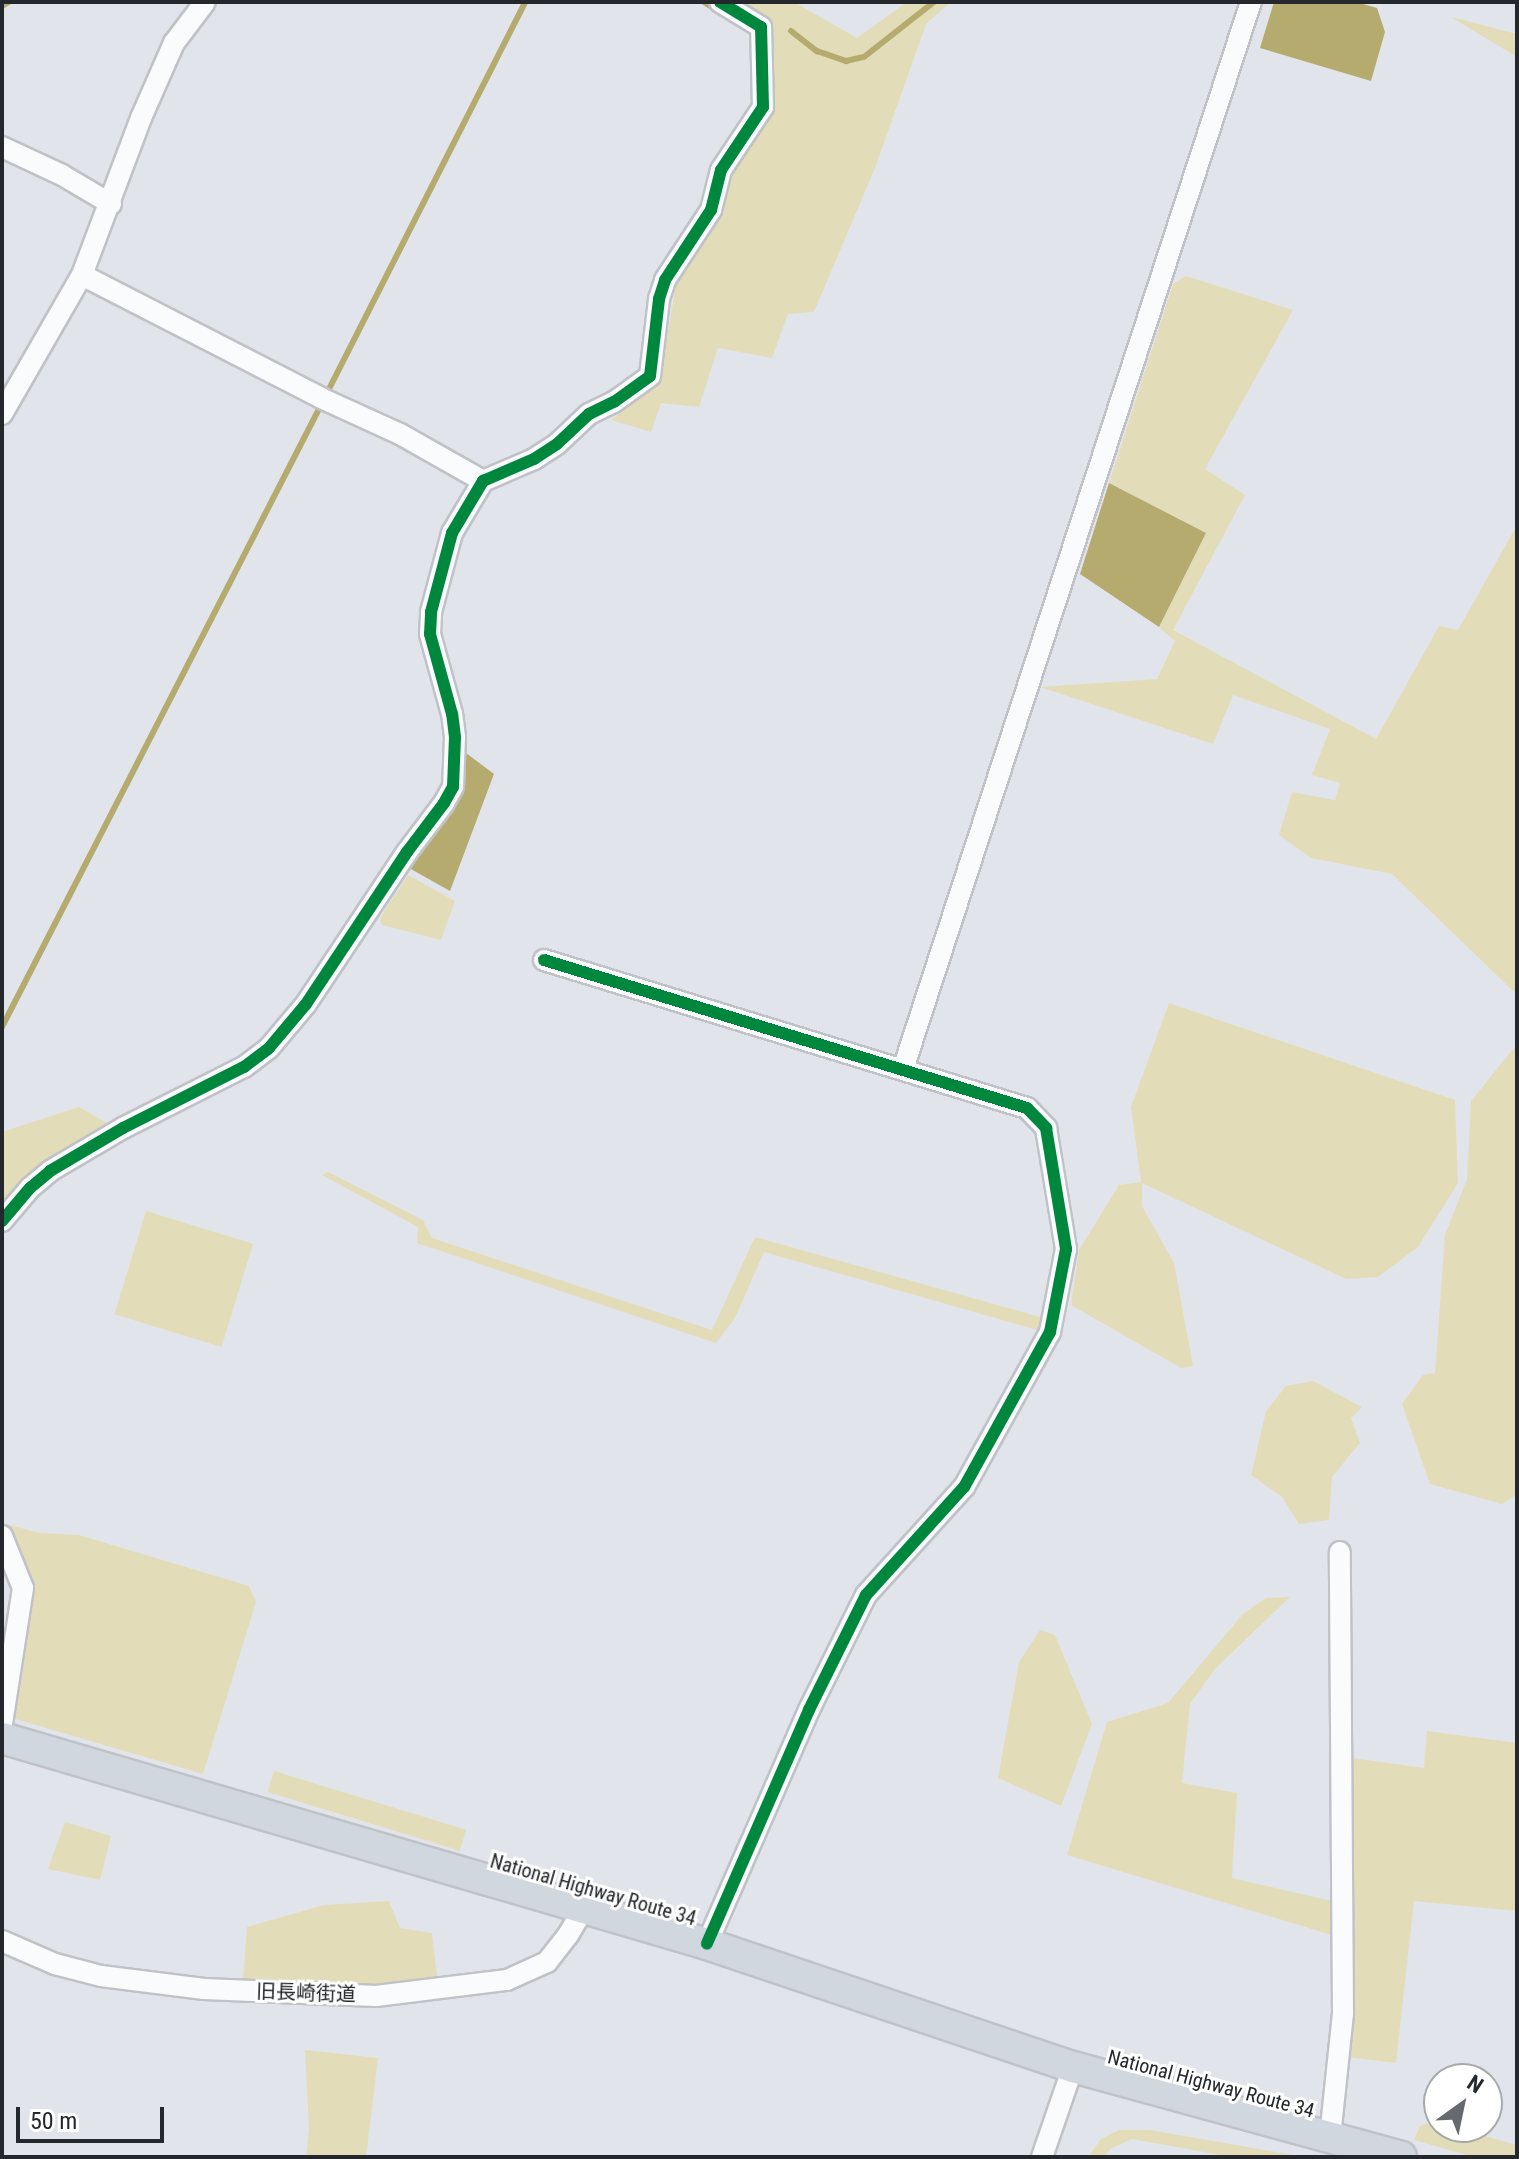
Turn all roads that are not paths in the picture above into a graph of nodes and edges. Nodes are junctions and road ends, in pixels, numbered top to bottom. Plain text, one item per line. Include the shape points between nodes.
1 (205, 2) edge
2 (720, 2) edge
3 (1251, 2) edge
4 (2, 147) edge
5 (111, 204) junction
6 (82, 275) junction
7 (2, 414) edge
8 (483, 481) junction
9 (544, 960) dead end
10 (903, 1069) junction
11 (2, 1221) edge
12 (2, 1536) edge
13 (1340, 1552) dead end
14 (2, 1724) edge
15 (2, 1738) edge
16 (584, 1908) junction
17 (2, 1941) edge
18 (707, 1944) junction
19 (1073, 2067) junction
20 (1330, 2137) junction
21 (1042, 2157) edge
22 (1401, 2157) edge

1 - 5 street via 174,43
2 - 8 street via 761,27 763,107 717,176 711,210 665,280 650,376 589,414 534,459
3 - 10 street
4 - 5 street
5 - 6 street
6 - 7 street
6 - 8 street
8 - 11 street via 452,533 431,612 430,634 455,737 453,787 444,803 306,1004 269,1048 244,1067 50,1171
9 - 10 street
10 - 18 street via 1027,1108 1046,1128 1066,1249 1050,1332 964,1487 866,1595 809,1710
12 - 14 street via 23,1588
13 - 20 street via 1343,2013
15 - 16 highway, National Highway Route 34
16 - 17 street, 旧長崎街道 via 547,1962 507,1980 376,1996 204,1989 101,1976 55,1964
16 - 18 highway, National Highway Route 34
18 - 19 highway, National Highway Route 34
19 - 20 highway, National Highway Route 34
19 - 21 street
20 - 22 highway, National Highway Route 34

